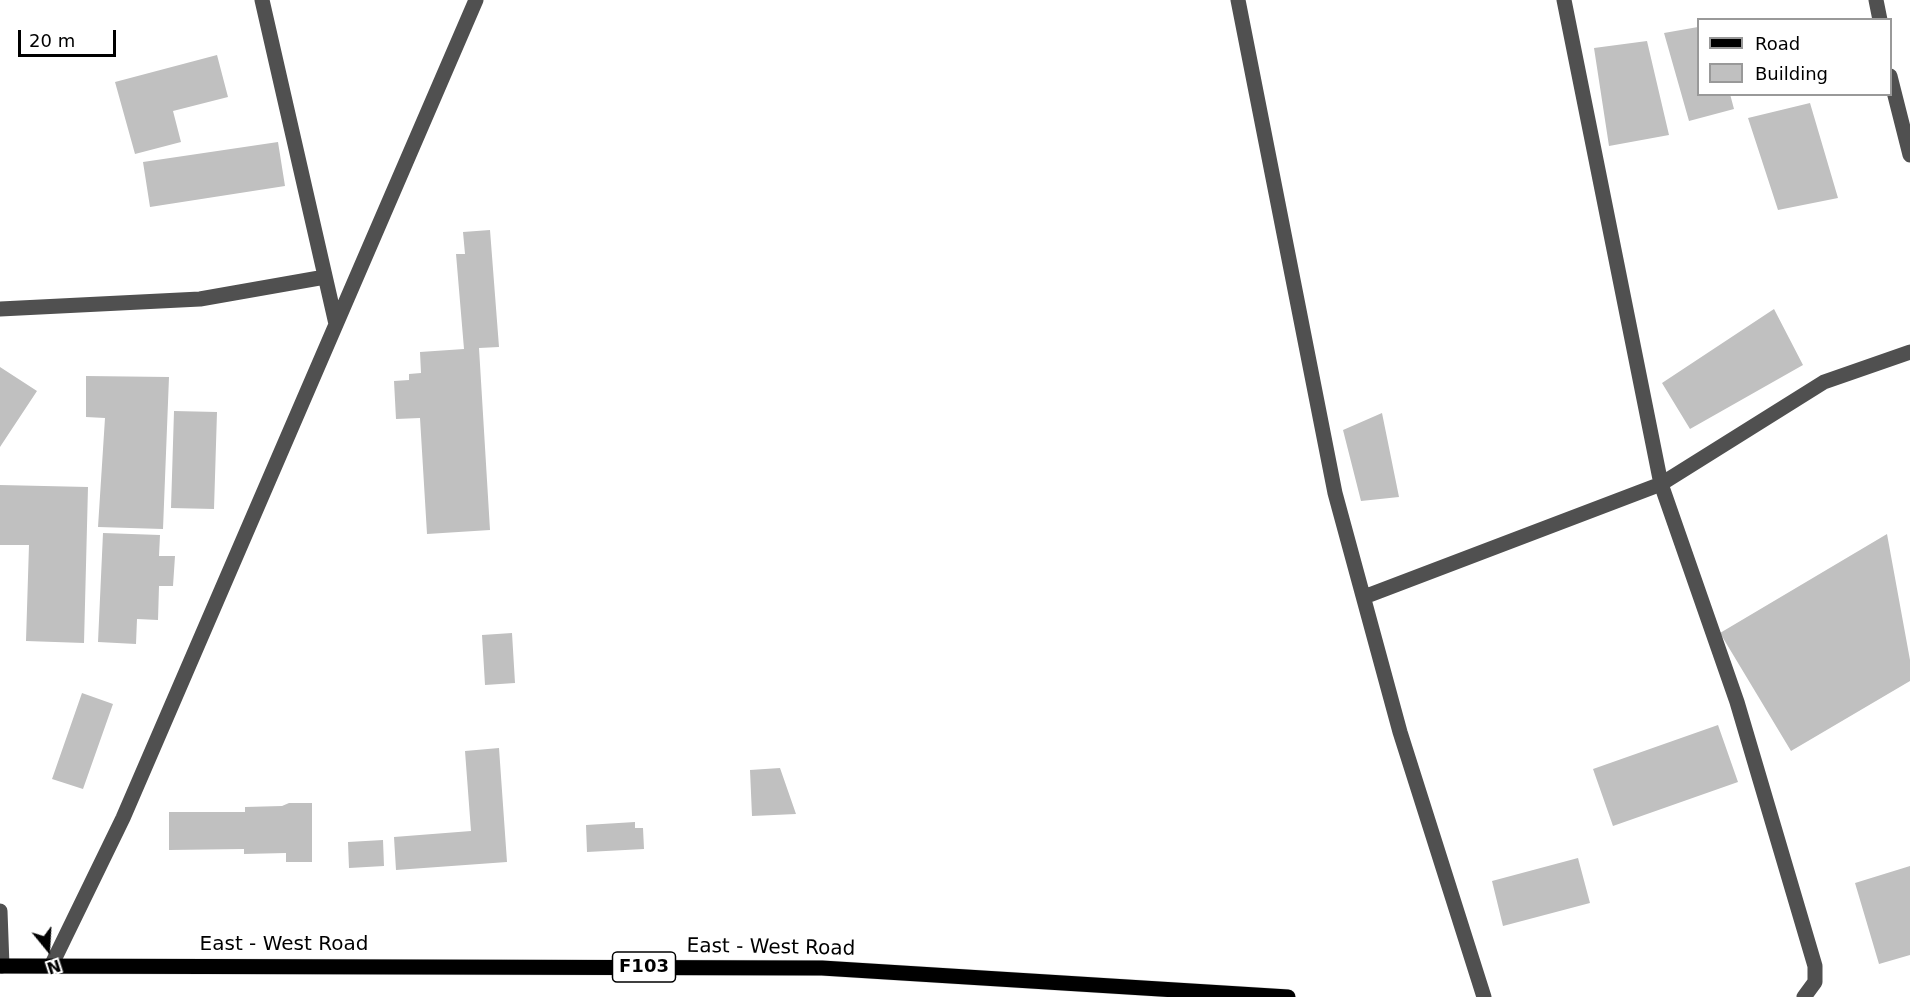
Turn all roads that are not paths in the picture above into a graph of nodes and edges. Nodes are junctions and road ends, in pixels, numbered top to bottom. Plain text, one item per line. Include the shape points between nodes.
1 (262, 0) edge
2 (476, 0) edge
3 (1238, 0) edge
4 (1564, 0) edge
5 (1876, 0) edge
6 (1880, 18) edge
7 (1892, 84) edge
8 (1910, 155) edge
9 (325, 277) junction
10 (0, 309) edge
11 (336, 324) junction
12 (1910, 352) edge
13 (1661, 484) junction
14 (1364, 597) junction
15 (0, 911) edge
16 (1, 966) edge
17 (51, 966) junction
18 (1288, 997) edge
19 (1484, 997) edge
20 (1804, 997) edge

1 - 9 street
2 - 11 street
3 - 14 street via 1335,493
4 - 13 street
5 - 6 street
7 - 8 street
9 - 10 street via 200,299
9 - 11 street
11 - 17 street via 123,818
12 - 13 street via 1824,382
13 - 14 street
13 - 20 street via 1737,702 1815,966 1815,982
14 - 19 street via 1400,732
15 - 16 street
16 - 17 main road, East - West Road / F103
17 - 18 main road, East - West Road / F103 via 822,968

